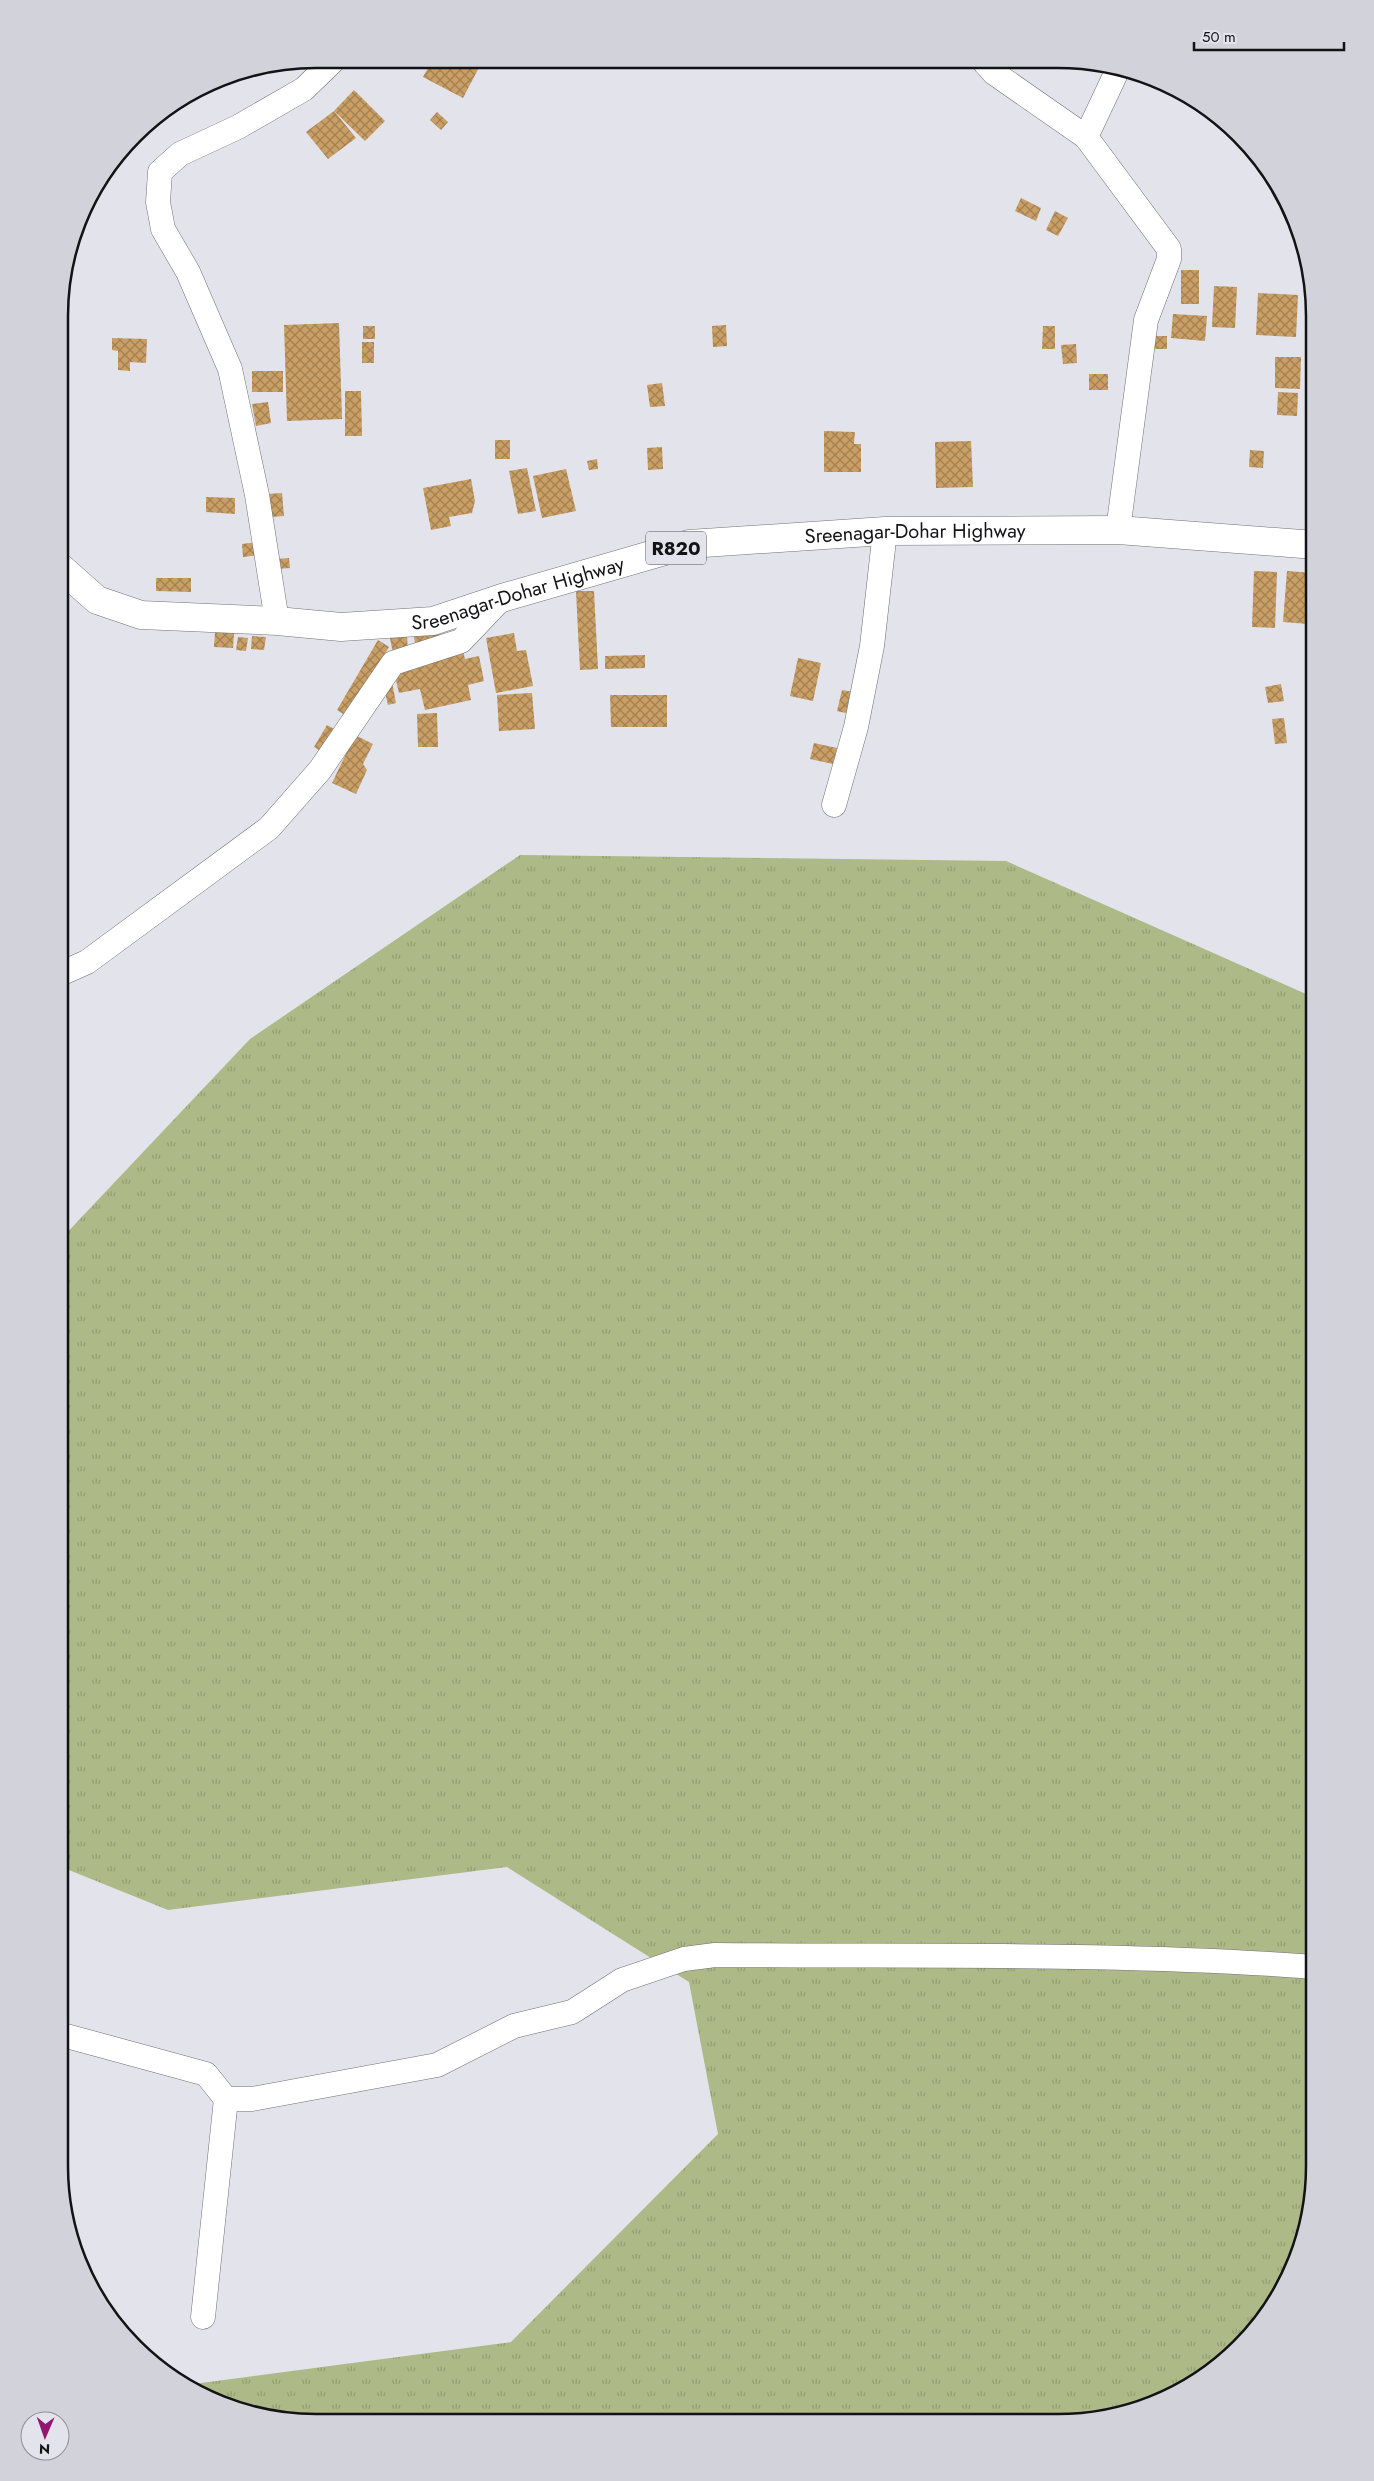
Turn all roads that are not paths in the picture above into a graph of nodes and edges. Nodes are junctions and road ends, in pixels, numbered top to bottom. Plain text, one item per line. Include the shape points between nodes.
1 (325, 68) edge
2 (990, 68) edge
3 (1116, 74) edge
4 (1086, 137) junction
5 (1118, 530) junction
6 (885, 531) junction
7 (1306, 544) edge
8 (68, 574) edge
9 (502, 598) junction
10 (277, 621) junction
11 (834, 805) dead end
12 (68, 970) edge
13 (1306, 1966) edge
14 (68, 2036) edge
15 (226, 2099) junction
16 (203, 2317) dead end

1 - 10 street via 304,89 238,127 180,154 160,172 158,192 163,229 188,272 230,369 257,495
2 - 4 street
3 - 4 street
4 - 5 street via 1169,249 1169,259 1146,320
5 - 6 main road, Sreenagar-Dohar Highway / R820
5 - 7 main road, Sreenagar-Dohar Highway / R820
6 - 9 main road, Sreenagar-Dohar Highway / R820 via 690,544
6 - 11 street via 870,655 856,727
8 - 10 main road, Sreenagar-Dohar Highway / R820 via 97,600 141,615
9 - 10 main road, Sreenagar-Dohar Highway / R820 via 433,621 341,626
9 - 12 street via 461,641 393,663 320,770 269,828 87,962
13 - 15 street via 1067,1958 715,1955 684,1960 622,1980 572,2012 514,2026 437,2065 252,2100
14 - 15 street via 206,2074
15 - 16 street

